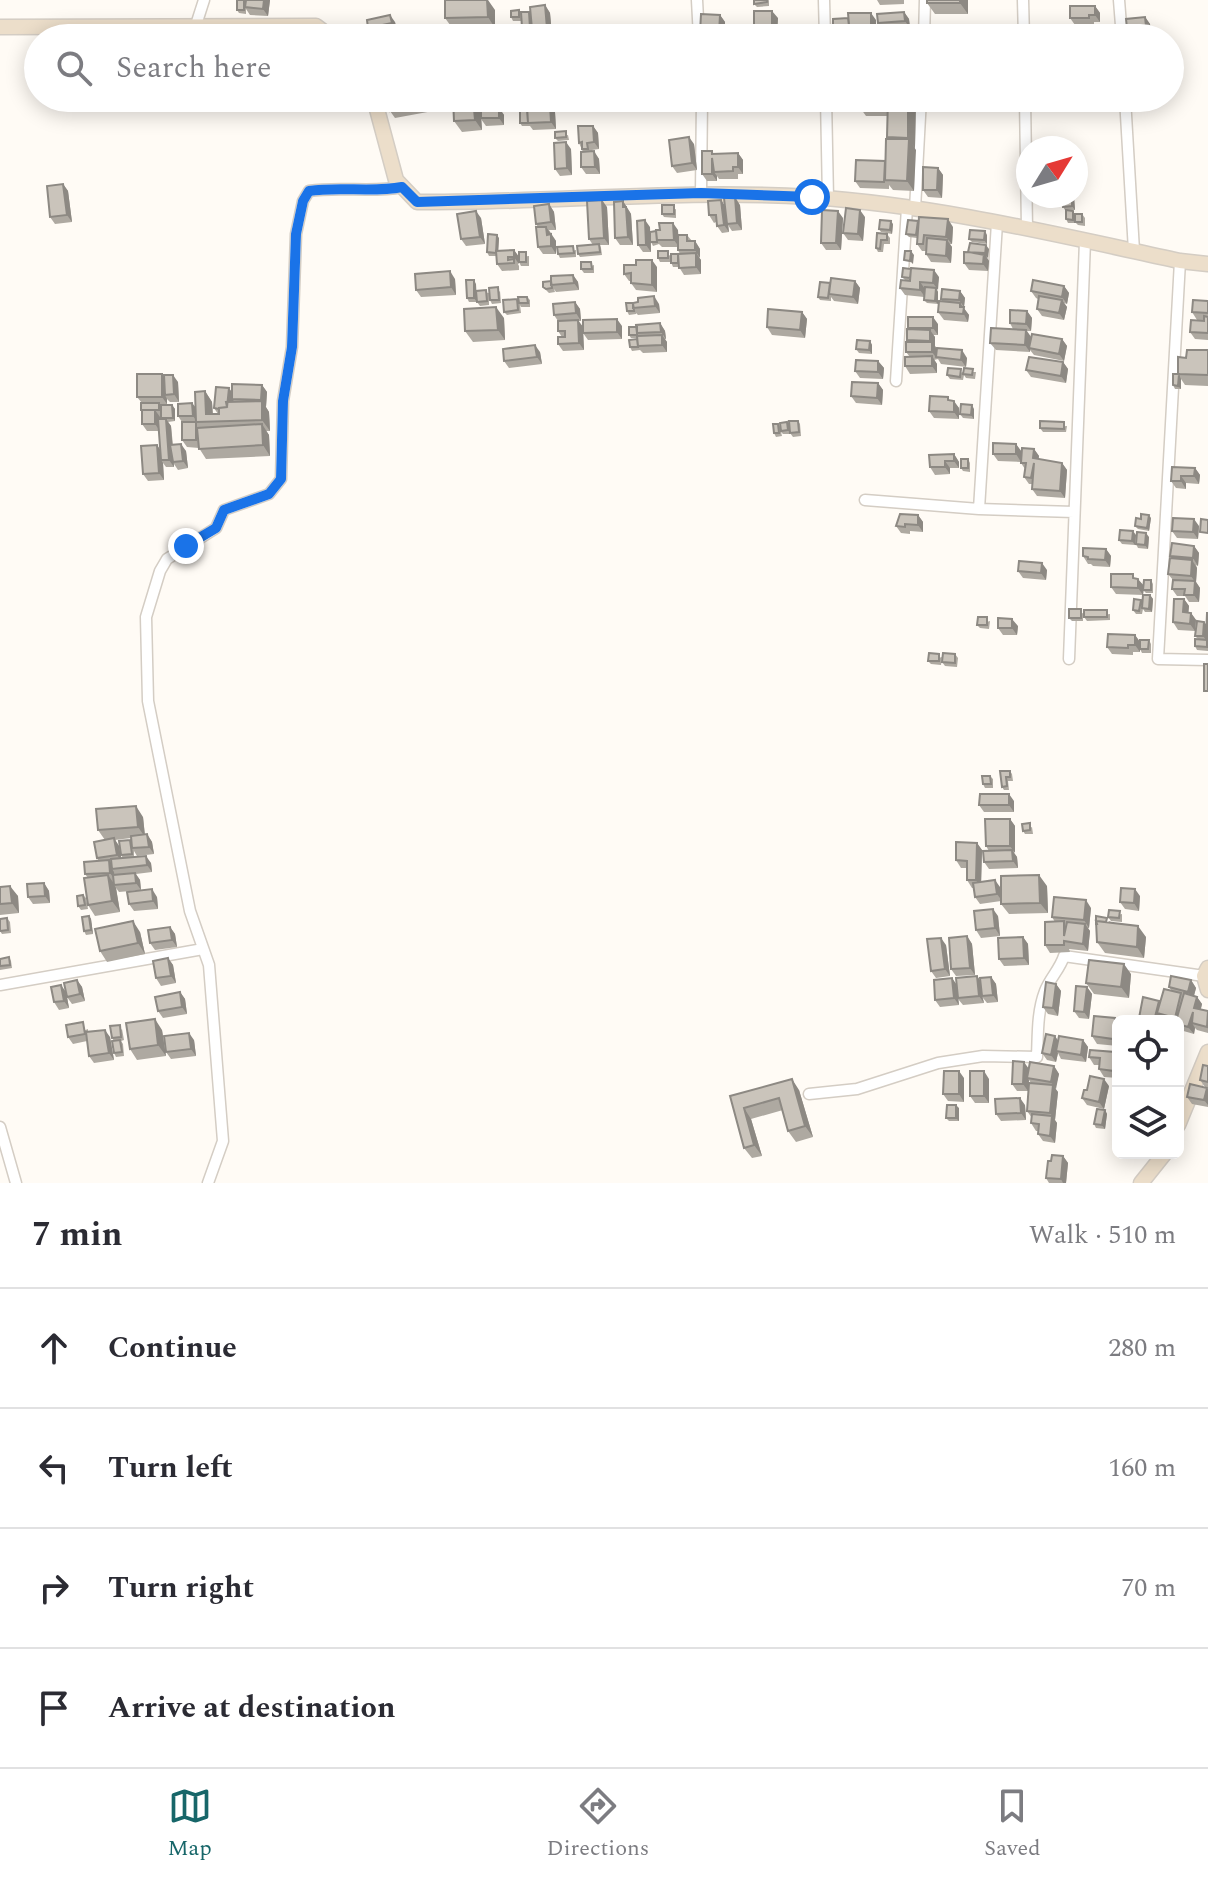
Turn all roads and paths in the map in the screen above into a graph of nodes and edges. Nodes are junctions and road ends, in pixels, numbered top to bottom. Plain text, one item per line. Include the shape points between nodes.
1 (204, 0) edge
2 (697, 0) edge
3 (824, 0) edge
4 (925, 0) edge
5 (1023, 0) edge
6 (1119, 0) edge
7 (196, 24) edge
8 (698, 24) edge
9 (825, 24) edge
10 (924, 24) edge
11 (1024, 24) edge
12 (1121, 24) edge
13 (0, 27) edge
14 (24, 27) edge
15 (378, 112) edge
16 (702, 112) edge
17 (826, 112) edge
18 (920, 112) edge
19 (1025, 112) edge
20 (1126, 112) edge
21 (402, 187) junction
22 (701, 193) junction
23 (828, 199) junction
24 (911, 209) junction
25 (997, 223) junction
26 (1027, 229) junction
27 (1085, 241) junction
28 (1134, 251) junction
29 (1180, 261) junction
30 (1208, 264) edge
31 (896, 381) dead end
32 (865, 500) dead end
33 (979, 509) junction
34 (1074, 512) junction
35 (1069, 659) dead end
36 (1208, 660) edge
37 (203, 949) junction
38 (1207, 978) edge
39 (0, 985) edge
40 (1208, 1052) edge
41 (809, 1094) dead end
42 (1184, 1110) edge
43 (0, 1127) edge
44 (1160, 1159) edge
45 (16, 1183) edge
46 (208, 1183) edge
47 (1141, 1183) edge

1 - 7 street
2 - 8 street
3 - 9 street
4 - 10 street
5 - 11 street
6 - 12 street
13 - 14 street
15 - 21 street
16 - 22 street
17 - 23 street
18 - 24 street
19 - 26 street
20 - 28 street
21 - 22 street via 417,202
21 - 37 street via 328,188 309,191 303,201 296,234 281,479 269,494 224,510 216,528 167,559 146,617 148,701 190,911
22 - 23 street
23 - 24 street
24 - 25 street
24 - 31 street
25 - 26 street
25 - 33 street
26 - 27 street
27 - 28 street
27 - 34 street
28 - 29 street
29 - 30 street
29 - 36 street via 1158,659
32 - 33 street
33 - 34 street
34 - 35 street
37 - 39 street
37 - 46 street via 209,965 223,1141
38 - 41 street via 1064,956 1039,1012 1037,1057 983,1056 938,1063 857,1089
40 - 42 street
43 - 45 street
44 - 47 street

